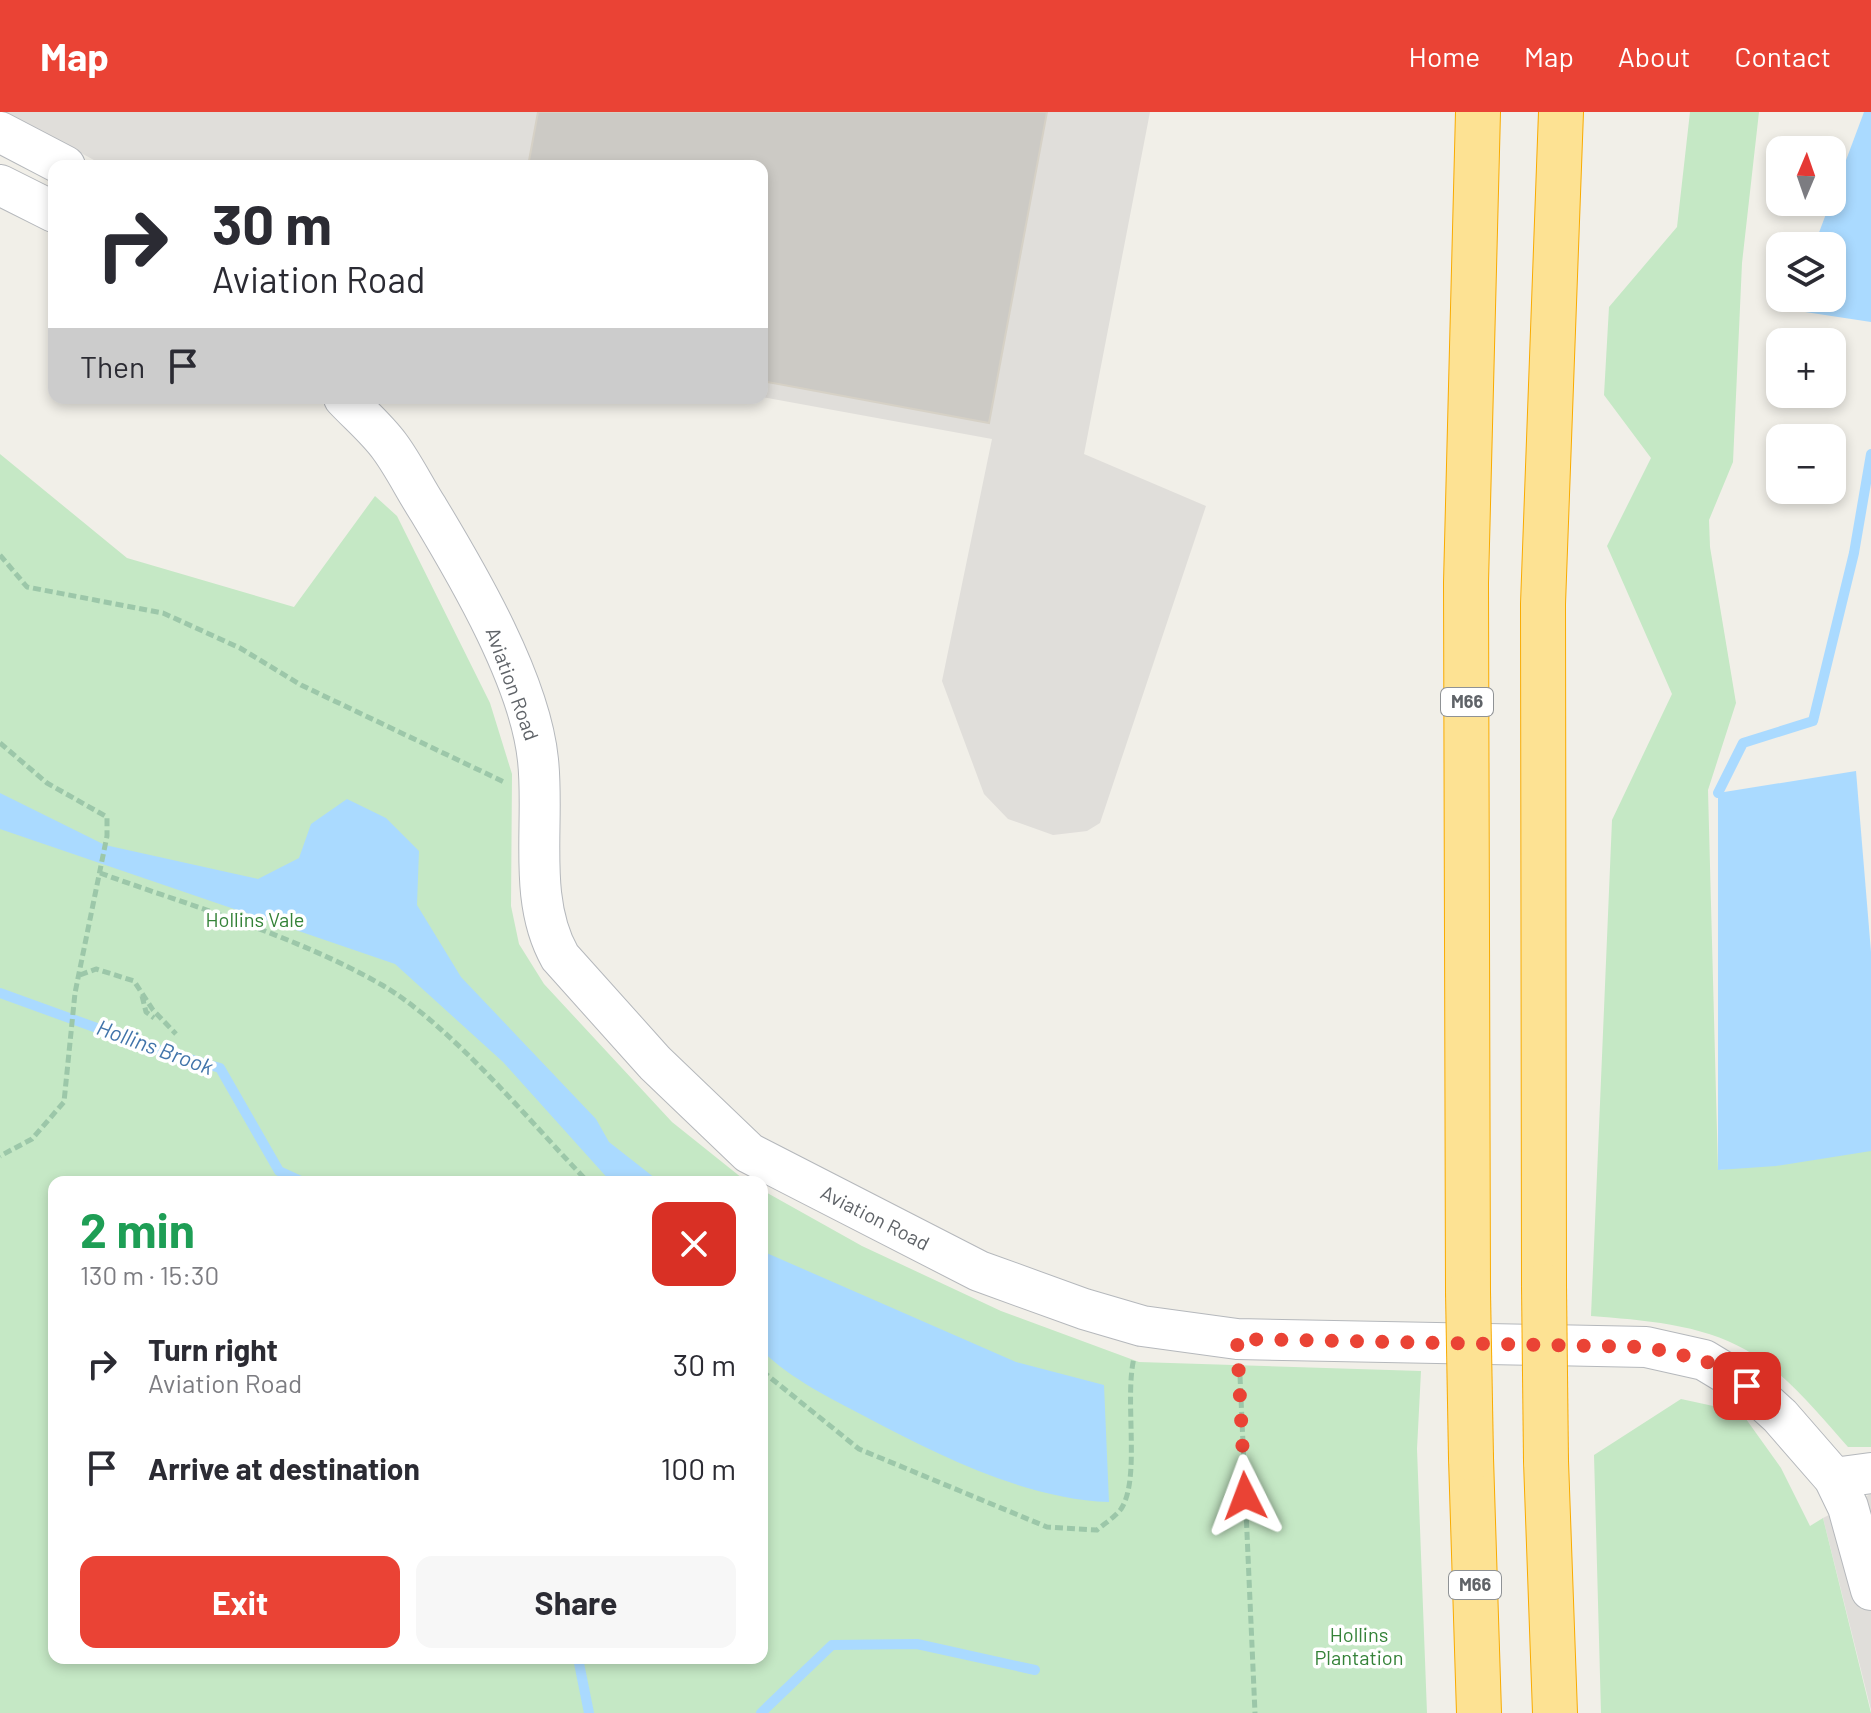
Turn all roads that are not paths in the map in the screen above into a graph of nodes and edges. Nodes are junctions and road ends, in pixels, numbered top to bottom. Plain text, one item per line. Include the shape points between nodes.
1 (1478, 112) edge
2 (1561, 112) edge
3 (0, 132) edge
4 (54, 160) edge
5 (0, 185) edge
6 (48, 209) edge
7 (350, 404) edge
8 (1853, 1476) edge
9 (1871, 1590) edge
10 (1479, 1713) edge
11 (1555, 1713) edge

1 - 10 highway, M66, bridge via 1466,583 1468,1292
2 - 11 highway, bridge via 1543,604 1544,1286
3 - 4 street
5 - 6 street
7 - 8 street, Aviation Road via 390,446 499,639 538,756 542,913 560,957 655,1063 749,1153 979,1271 1142,1326 1237,1339 1593,1345 1675,1352 1704,1360 1747,1386
8 - 9 street, Aviation Road via 1848,1507

